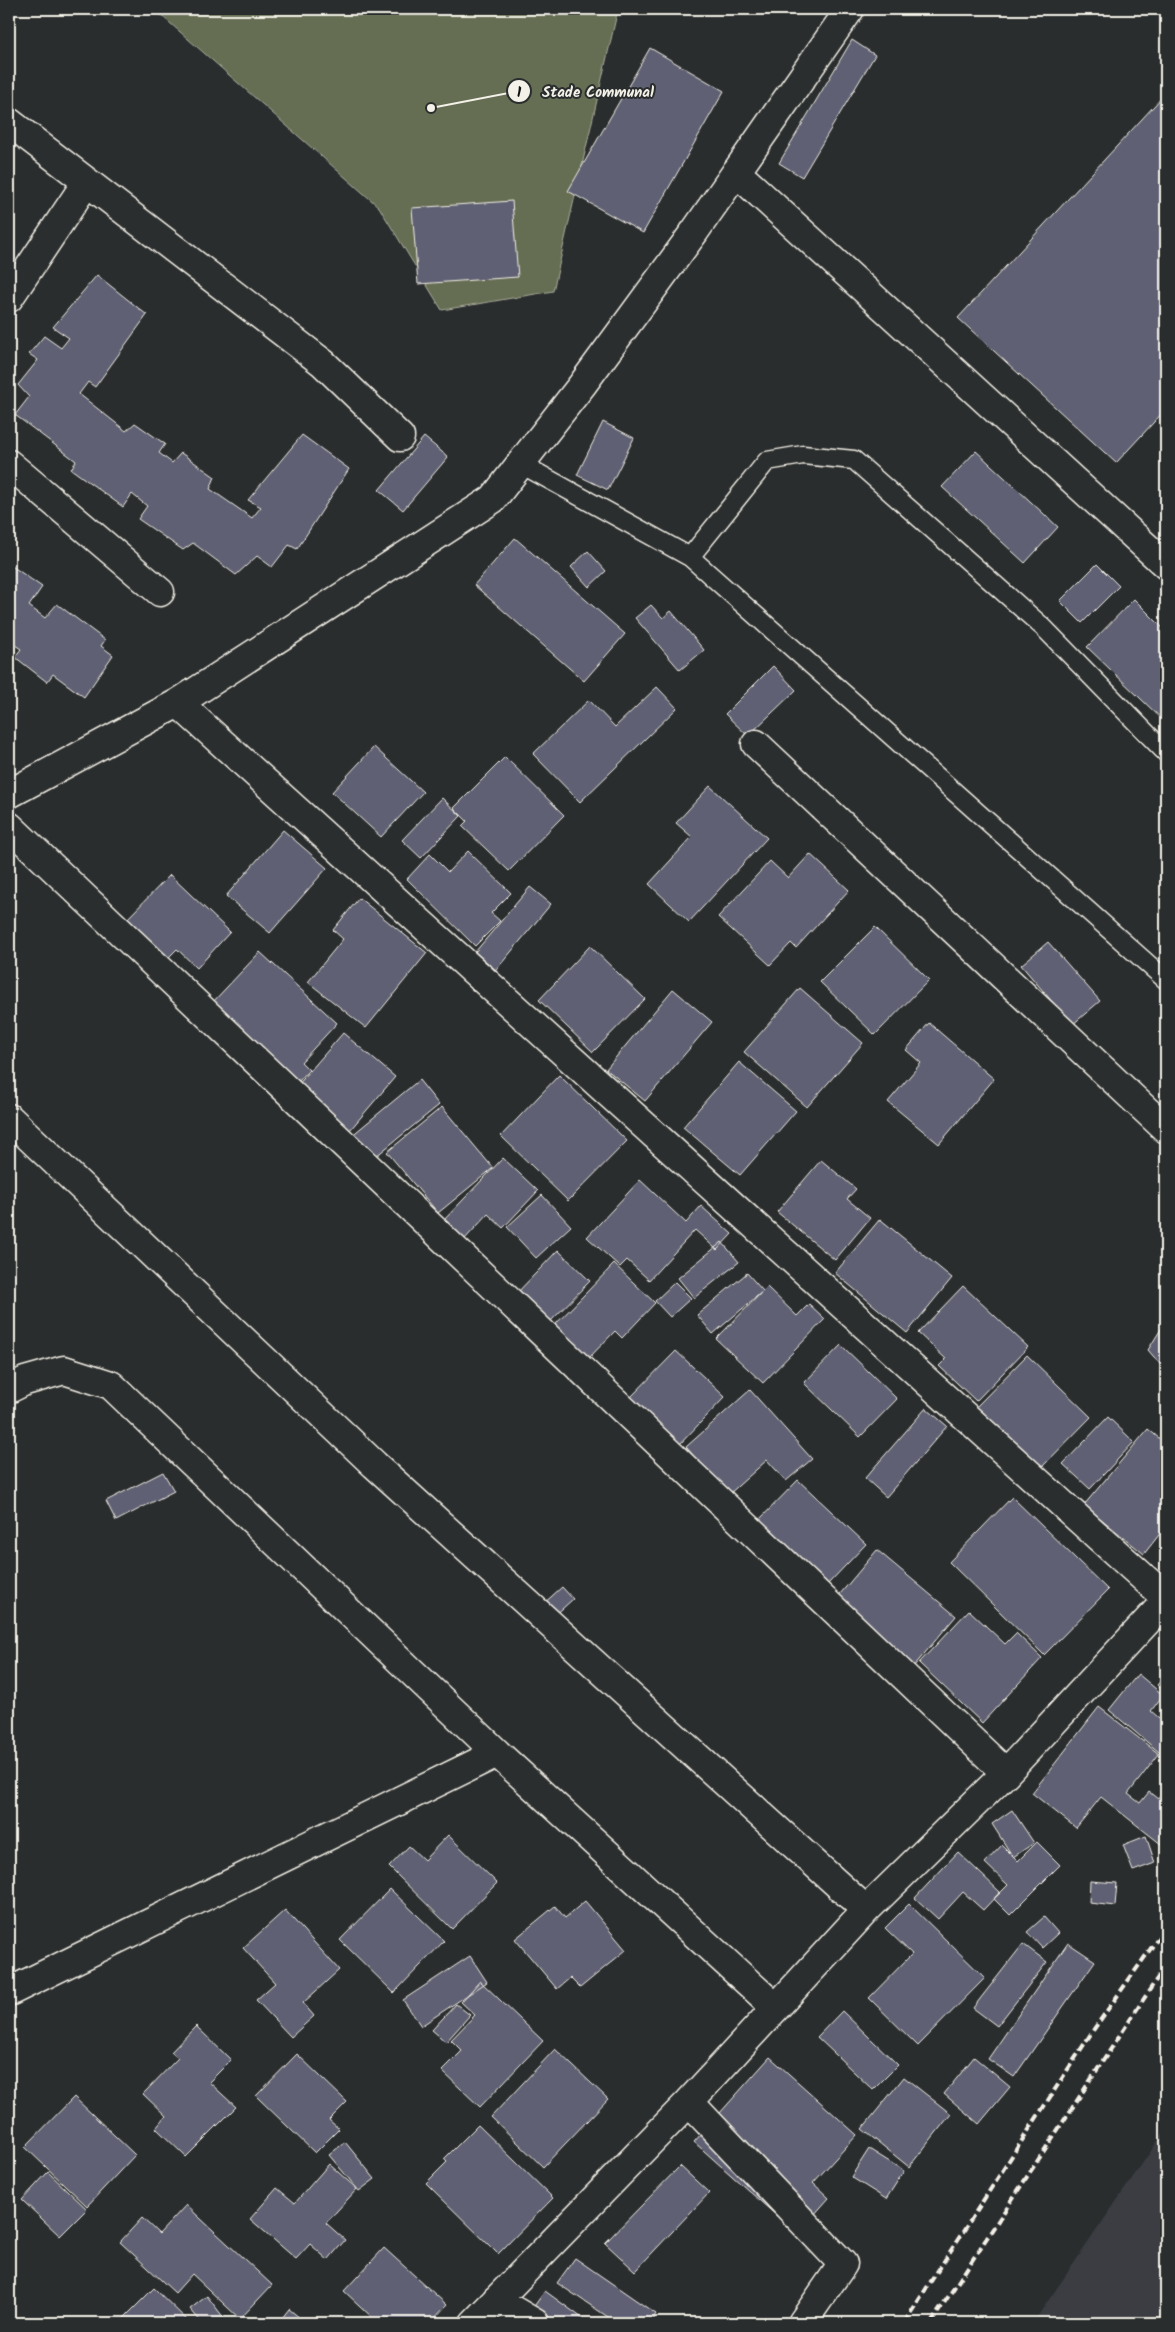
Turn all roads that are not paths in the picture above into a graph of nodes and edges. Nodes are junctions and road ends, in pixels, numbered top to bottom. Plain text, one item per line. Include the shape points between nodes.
1 (850, 9) edge
2 (9, 122) edge
3 (736, 172) junction
4 (86, 183) junction
5 (9, 298) edge
6 (400, 437) dead end
7 (9, 464) edge
8 (521, 464) junction
9 (690, 557) junction
10 (1163, 557) edge
11 (160, 592) dead end
12 (178, 704) junction
13 (756, 744) dead end
14 (1166, 753) edge
15 (9, 794) edge
16 (9, 826) edge
17 (1166, 980) edge
18 (9, 1118) edge
19 (1166, 1129) edge
20 (9, 1389) edge
21 (1166, 1599) edge
22 (497, 1753) junction
23 (1006, 1773) junction
24 (866, 1910) junction
25 (9, 1992) edge
26 (775, 2007) junction
27 (689, 2102) junction
28 (496, 2300) junction
29 (474, 2323) edge
30 (536, 2323) edge
31 (802, 2323) edge

1 - 3 street
2 - 4 street
3 - 8 street
3 - 10 street
4 - 5 street
4 - 6 street via 323,363
7 - 11 street
8 - 9 lane
8 - 12 street via 493,500
9 - 14 lane via 767,460 804,455 854,460 1044,628
9 - 17 lane
12 - 15 street
12 - 21 street
13 - 19 street
16 - 23 street
18 - 24 street via 375,1465
20 - 22 street via 64,1370 111,1385
21 - 23 street
22 - 25 street
22 - 26 street
23 - 24 street
24 - 26 street
26 - 27 street
27 - 28 street
27 - 31 street via 843,2264
28 - 29 street
28 - 30 street

